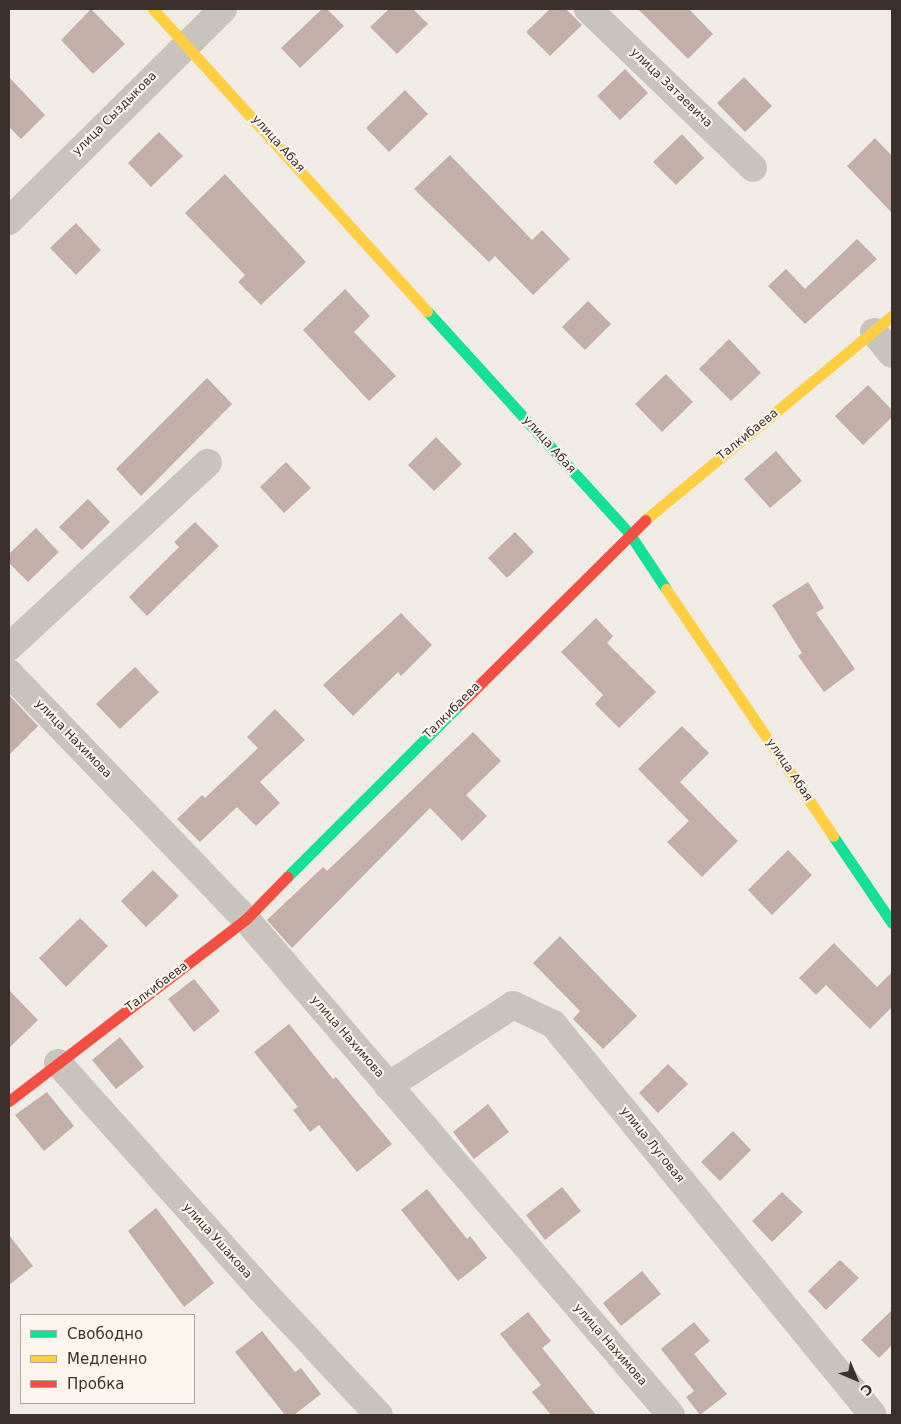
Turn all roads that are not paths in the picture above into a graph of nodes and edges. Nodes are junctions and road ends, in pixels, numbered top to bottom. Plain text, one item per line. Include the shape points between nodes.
1 (153, 9) edge
2 (223, 9) edge
3 (588, 9) edge
4 (187, 43) junction
5 (753, 168) dead end
6 (9, 221) edge
7 (883, 324) edge
8 (892, 354) edge
9 (208, 463) dead end
10 (628, 533) junction
11 (9, 647) edge
12 (9, 672) edge
13 (246, 919) junction
14 (892, 923) edge
15 (58, 1063) junction
16 (388, 1086) junction
17 (9, 1101) edge
18 (380, 1415) edge
19 (671, 1415) edge
20 (873, 1415) edge

1 - 4 street, улица Абая
2 - 4 street, улица Сыздыкова
3 - 5 street, улица Затаевича
4 - 6 street, улица Сыздыкова
4 - 10 street, улица Абая
7 - 8 street
7 - 10 street, Талкибаева
9 - 11 street
10 - 13 street, Талкибаева
10 - 14 street, улица Абая
12 - 13 street, улица Нахимова
13 - 15 street, Талкибаева
13 - 16 street, улица Нахимова
15 - 17 street, Талкибаева
15 - 18 street, улица Ушакова via 268,1297
16 - 19 street, улица Нахимова
16 - 20 street, улица Луговая via 513,1005 553,1024

